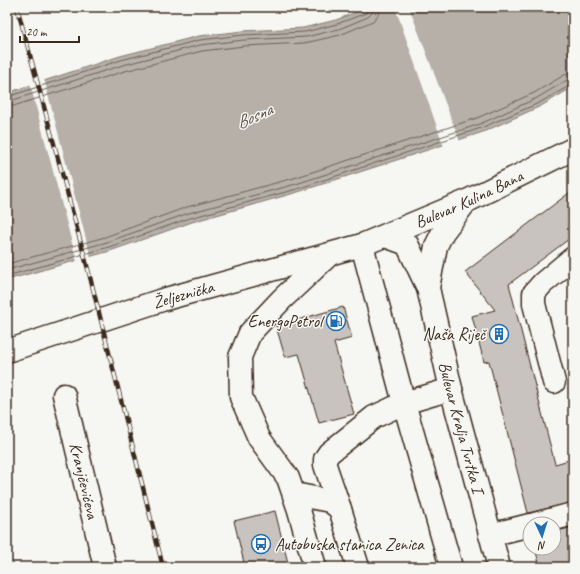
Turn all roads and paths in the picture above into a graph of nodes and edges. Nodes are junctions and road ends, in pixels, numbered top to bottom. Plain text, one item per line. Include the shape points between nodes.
1 (573, 149) edge
2 (467, 200) junction
3 (385, 236) junction
4 (362, 245) junction
5 (330, 254) junction
6 (573, 258) edge
7 (428, 288) junction
8 (7, 352) edge
9 (554, 382) dead end
10 (451, 389) junction
11 (64, 395) dead end
12 (404, 402) junction
13 (294, 494) junction
14 (340, 509) junction
15 (573, 514) edge
16 (562, 517) edge
17 (522, 527) edge
18 (490, 535) junction
19 (105, 567) edge
20 (315, 567) edge
21 (358, 567) edge
22 (451, 567) edge
23 (499, 567) edge

1 - 2 street, Bulevar Kulina Bana
2 - 3 street, Bulevar Kulina Bana
2 - 7 street, Bulevar Kralja Tvrtka I via 436,246
3 - 4 street, Bulevar Kulina Bana
3 - 7 street via 407,244
4 - 5 street, Željeznička
4 - 12 street
5 - 8 street, Željeznička via 162,300
5 - 13 street via 250,333 240,357 241,397 259,438 288,478
6 - 9 street via 534,293 534,304
7 - 10 street, Bulevar Kralja Tvrtka I
10 - 12 street
10 - 18 street, Bulevar Kralja Tvrtka I
11 - 19 street, Kranjčevićeva
12 - 14 street via 374,417 325,459
12 - 22 street
13 - 14 street via 330,501
13 - 20 street
14 - 21 street
15 - 16 street
17 - 18 street
18 - 23 street, Bulevar Kralja Tvrtka I

